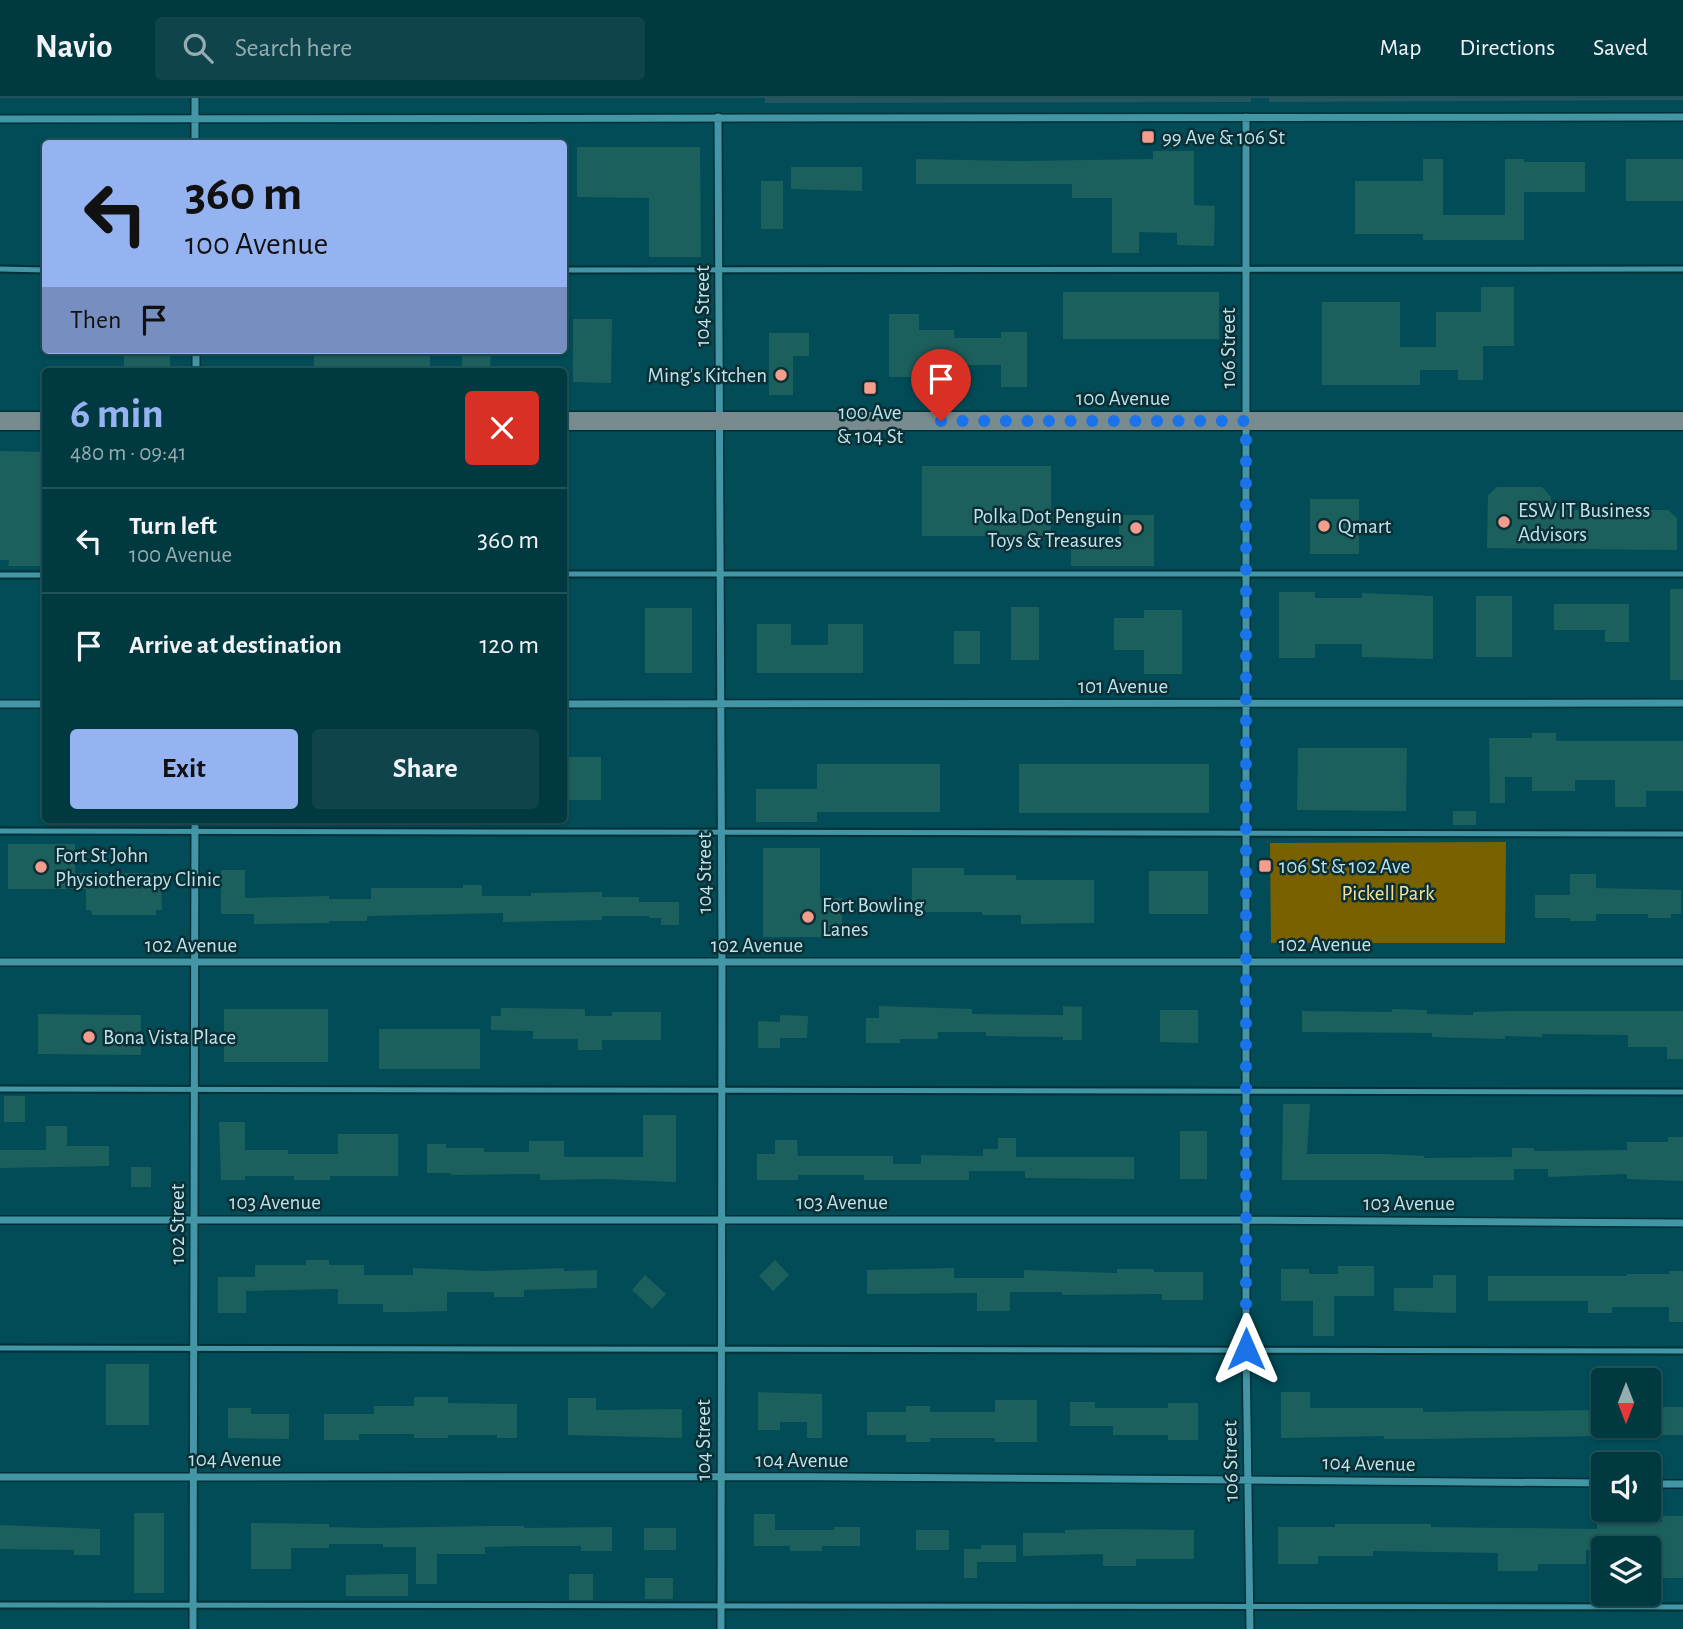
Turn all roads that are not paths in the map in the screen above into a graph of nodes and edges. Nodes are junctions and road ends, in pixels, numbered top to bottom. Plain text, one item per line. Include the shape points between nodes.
1 (195, 98) edge
2 (718, 117) junction
3 (1246, 117) junction
4 (1683, 117) edge
5 (195, 118) junction
6 (0, 119) edge
7 (195, 140) edge
8 (0, 269) edge
9 (719, 269) junction
10 (1246, 269) junction
11 (1683, 269) edge
12 (42, 270) edge
13 (567, 270) edge
14 (0, 421) edge
15 (42, 421) edge
16 (567, 421) edge
17 (720, 421) junction
18 (1246, 421) junction
19 (1683, 421) edge
20 (1246, 572) junction
21 (721, 574) junction
22 (1683, 574) edge
23 (0, 575) edge
24 (42, 575) edge
25 (567, 575) edge
26 (1683, 703) edge
27 (0, 704) edge
28 (42, 704) edge
29 (567, 704) edge
30 (721, 704) junction
31 (1246, 704) junction
32 (195, 823) edge
33 (0, 831) edge
34 (195, 831) junction
35 (721, 832) junction
36 (1247, 834) junction
37 (1683, 834) edge
38 (1247, 961) junction
39 (0, 962) edge
40 (195, 962) junction
41 (1683, 962) edge
42 (722, 963) junction
43 (0, 1089) edge
44 (194, 1089) junction
45 (722, 1090) junction
46 (1246, 1091) junction
47 (1683, 1092) edge
48 (0, 1220) edge
49 (195, 1220) junction
50 (721, 1220) junction
51 (1246, 1220) junction
52 (1683, 1223) edge
53 (0, 1348) edge
54 (195, 1348) junction
55 (721, 1348) junction
56 (1246, 1349) junction
57 (1683, 1351) edge
58 (194, 1476) junction
59 (0, 1477) edge
60 (721, 1477) junction
61 (1248, 1479) junction
62 (1591, 1483) edge
63 (1661, 1484) edge
64 (1683, 1484) edge
65 (0, 1605) edge
66 (720, 1605) junction
67 (193, 1606) junction
68 (1249, 1606) junction
69 (1683, 1607) edge
70 (193, 1629) edge
71 (721, 1629) edge
72 (1250, 1629) edge

1 - 5 street
2 - 3 street
2 - 5 street
2 - 9 street, 104 Street
3 - 4 street
3 - 10 street, 106 Street
5 - 6 street
5 - 7 street
8 - 12 lane
9 - 10 lane
9 - 13 lane
9 - 17 street, 104 Street
10 - 11 lane
10 - 18 street, 106 Street
14 - 15 main road
16 - 17 main road, 100 Avenue
17 - 18 main road, 100 Avenue
17 - 21 street, 104 Street
18 - 19 main road, 100 Avenue
18 - 20 street, 106 Street
20 - 21 lane
20 - 22 lane
20 - 31 street, 106 Street
21 - 25 lane
21 - 30 street, 104 Street
23 - 24 lane
26 - 31 street, 101 Avenue
27 - 28 street
29 - 30 street, 101 Avenue
30 - 31 street, 101 Avenue
30 - 35 street, 104 Street
31 - 36 street, 106 Street
32 - 34 street, 102 Street
33 - 34 lane
34 - 35 lane
34 - 40 street, 102 Street
35 - 36 lane
35 - 42 street, 104 Street
36 - 37 lane
36 - 38 street, 106 Street
38 - 41 street, 102 Avenue
38 - 42 street, 102 Avenue
38 - 46 street, 106 Street
39 - 40 street, 102 Avenue
40 - 42 street, 102 Avenue
40 - 44 street, 102 Street
42 - 45 street, 104 Street
43 - 44 lane
44 - 45 lane
44 - 49 street, 102 Street
45 - 46 lane
45 - 50 street, 104 Street
46 - 47 lane
46 - 51 street, 106 Street
48 - 49 street, 103 Avenue
49 - 50 street, 103 Avenue
49 - 54 street, 102 Street
50 - 51 street, 103 Avenue
50 - 55 street, 104 Street
51 - 52 street, 103 Avenue
51 - 56 street, 106 Street
53 - 54 lane
54 - 55 lane
54 - 58 street, 102 Street
55 - 56 lane
55 - 60 street, 104 Street
56 - 57 lane
56 - 61 street, 106 Street
58 - 59 street, 104 Avenue
58 - 60 street, 104 Avenue
58 - 67 street, 102 Street
60 - 61 street, 104 Avenue
60 - 66 street, 104 Street
61 - 62 street, 104 Avenue
61 - 68 street, 106 Street
63 - 64 street
65 - 67 lane
66 - 67 lane
66 - 68 lane
66 - 71 street, 104 Street
67 - 70 street, 102 Street
68 - 69 lane
68 - 72 street, 106 Street

